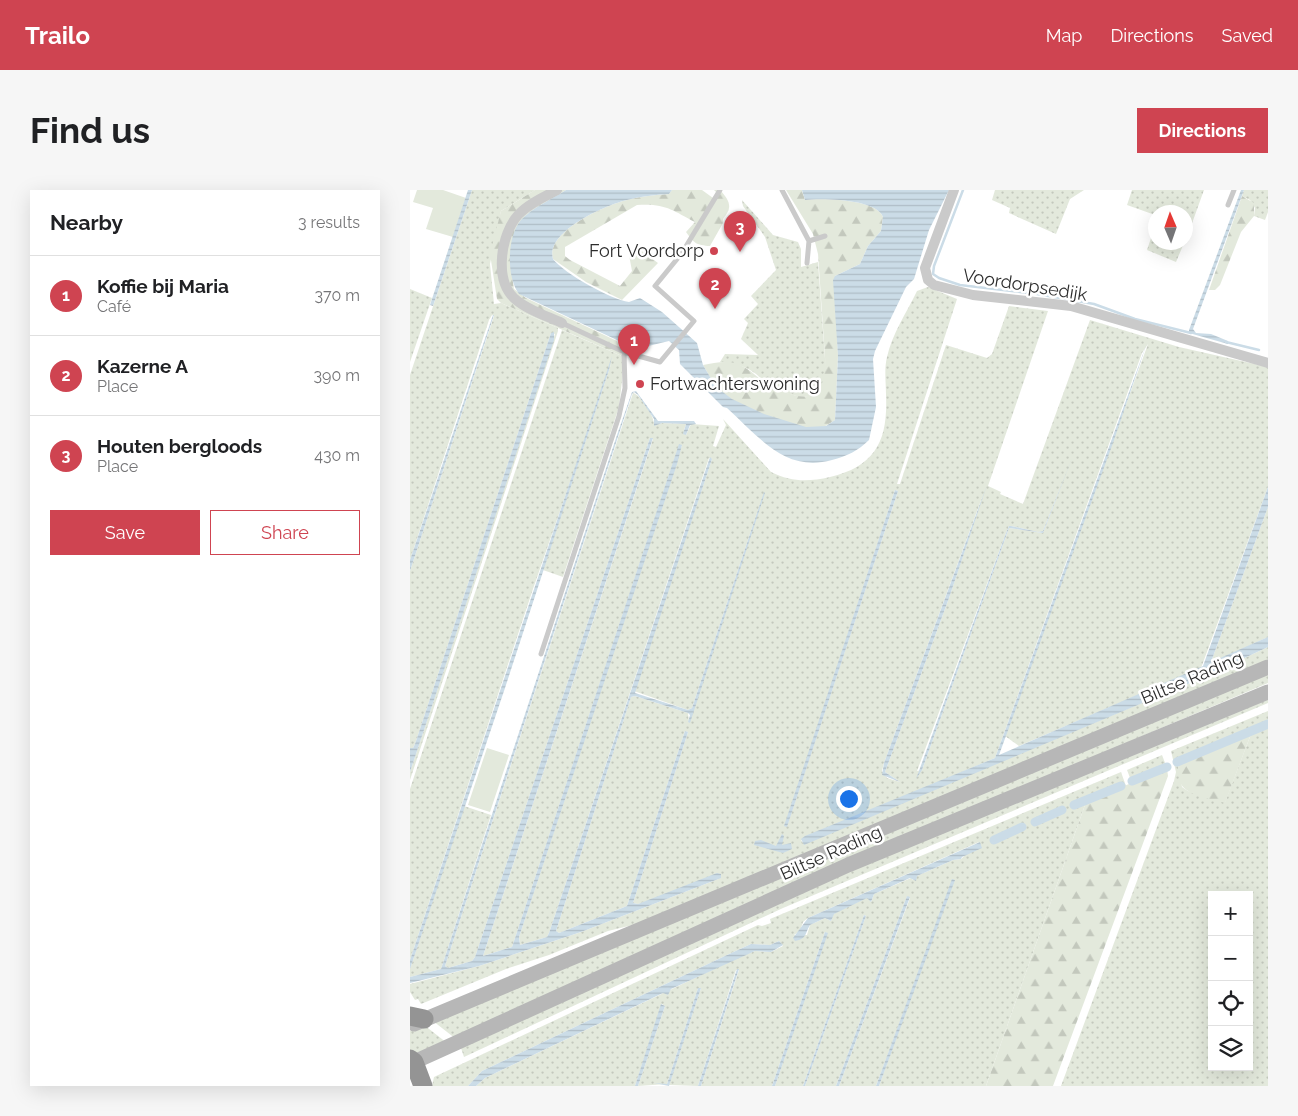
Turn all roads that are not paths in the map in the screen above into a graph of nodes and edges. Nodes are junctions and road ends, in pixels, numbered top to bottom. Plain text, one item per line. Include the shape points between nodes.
1 (557, 190) edge
2 (720, 190) edge
3 (782, 190) edge
4 (954, 190) edge
5 (1234, 190) edge
6 (1228, 205) dead end
7 (824, 236) dead end
8 (809, 241) junction
9 (807, 263) dead end
10 (562, 323) joint
11 (624, 352) junction
12 (1268, 363) edge
13 (541, 654) dead end
14 (1268, 667) edge
15 (1268, 692) edge
16 (415, 1020) edge
17 (412, 1061) edge
18 (423, 1086) edge

1 - 10 street via 517,216 507,236 502,262 504,281 512,296
2 - 11 lane via 682,253 655,286 694,321 660,362
3 - 8 lane
4 - 12 street, Voordorpsedijk via 925,268 928,280 934,285 973,295 1071,306
5 - 6 lane
7 - 8 lane
8 - 9 lane
10 - 11 lane
11 - 13 lane via 625,388 619,416
14 - 16 main road, Biltse Rading
15 - 17 main road, Biltse Rading via 848,865
17 - 18 highway

